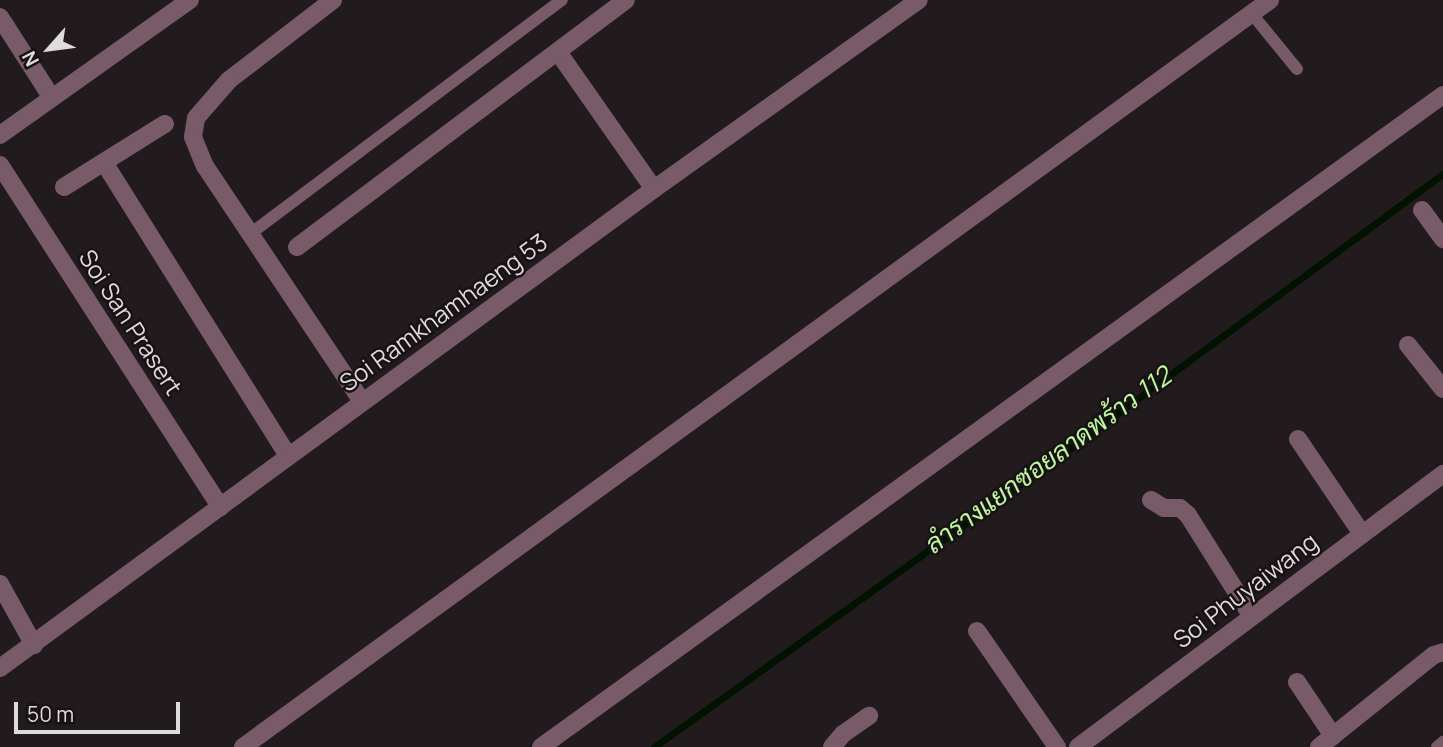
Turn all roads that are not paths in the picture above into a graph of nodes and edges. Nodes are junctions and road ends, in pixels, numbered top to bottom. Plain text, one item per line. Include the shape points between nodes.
1 (190, 0) edge
2 (333, 0) edge
3 (562, 0) edge
4 (626, 0) edge
5 (919, 0) edge
6 (1270, 0) edge
7 (1252, 13) junction
8 (0, 17) edge
9 (558, 52) junction
10 (1297, 69) dead end
11 (1443, 95) edge
12 (52, 98) junction
13 (165, 124) dead end
14 (0, 135) edge
15 (104, 164) junction
16 (0, 165) edge
17 (64, 187) dead end
18 (16, 189) junction
19 (654, 189) junction
20 (0, 200) edge
21 (1422, 210) dead end
22 (250, 234) junction
23 (1443, 239) edge
24 (297, 247) dead end
25 (1408, 345) dead end
26 (1443, 389) edge
27 (362, 401) junction
28 (1298, 439) dead end
29 (288, 456) junction
30 (1443, 474) edge
31 (1151, 500) dead end
32 (220, 506) junction
33 (1362, 534) junction
34 (0, 584) edge
35 (1251, 615) junction
36 (977, 631) dead end
37 (34, 645) junction
38 (1443, 652) edge
39 (0, 668) edge
40 (1297, 682) dead end
41 (869, 716) dead end
42 (1326, 742) edge
43 (1443, 742) edge
44 (243, 747) edge
45 (541, 747) edge
46 (832, 747) edge
47 (1056, 747) edge
48 (1078, 747) edge
49 (1437, 747) edge

1 - 12 street
2 - 22 street via 229,80 196,118 193,137 199,154
3 - 22 lane
4 - 9 street
5 - 19 street, Soi Ramkhamhaeng 53
6 - 7 street
7 - 10 lane
7 - 44 street
8 - 12 street
9 - 19 street
9 - 24 street
11 - 45 street
12 - 14 street
13 - 15 street
15 - 17 street
15 - 29 street
16 - 18 street, Soi San Prasert
18 - 20 street
18 - 32 street, Soi San Prasert
19 - 27 street, Soi Ramkhamhaeng 53
21 - 23 street
22 - 27 street
25 - 26 street
27 - 29 street, Soi Ramkhamhaeng 53
28 - 33 street
29 - 32 street, Soi Ramkhamhaeng 53
30 - 33 street, Soi Phuyaiwang
31 - 35 street via 1188,515
32 - 37 street, Soi Ramkhamhaeng 53
33 - 35 street, Soi Phuyaiwang
34 - 37 street
35 - 48 street, Soi Phuyaiwang
36 - 47 street
37 - 39 street, Soi Ramkhamhaeng 53
38 - 42 street
40 - 42 street
41 - 46 street
43 - 49 lane

